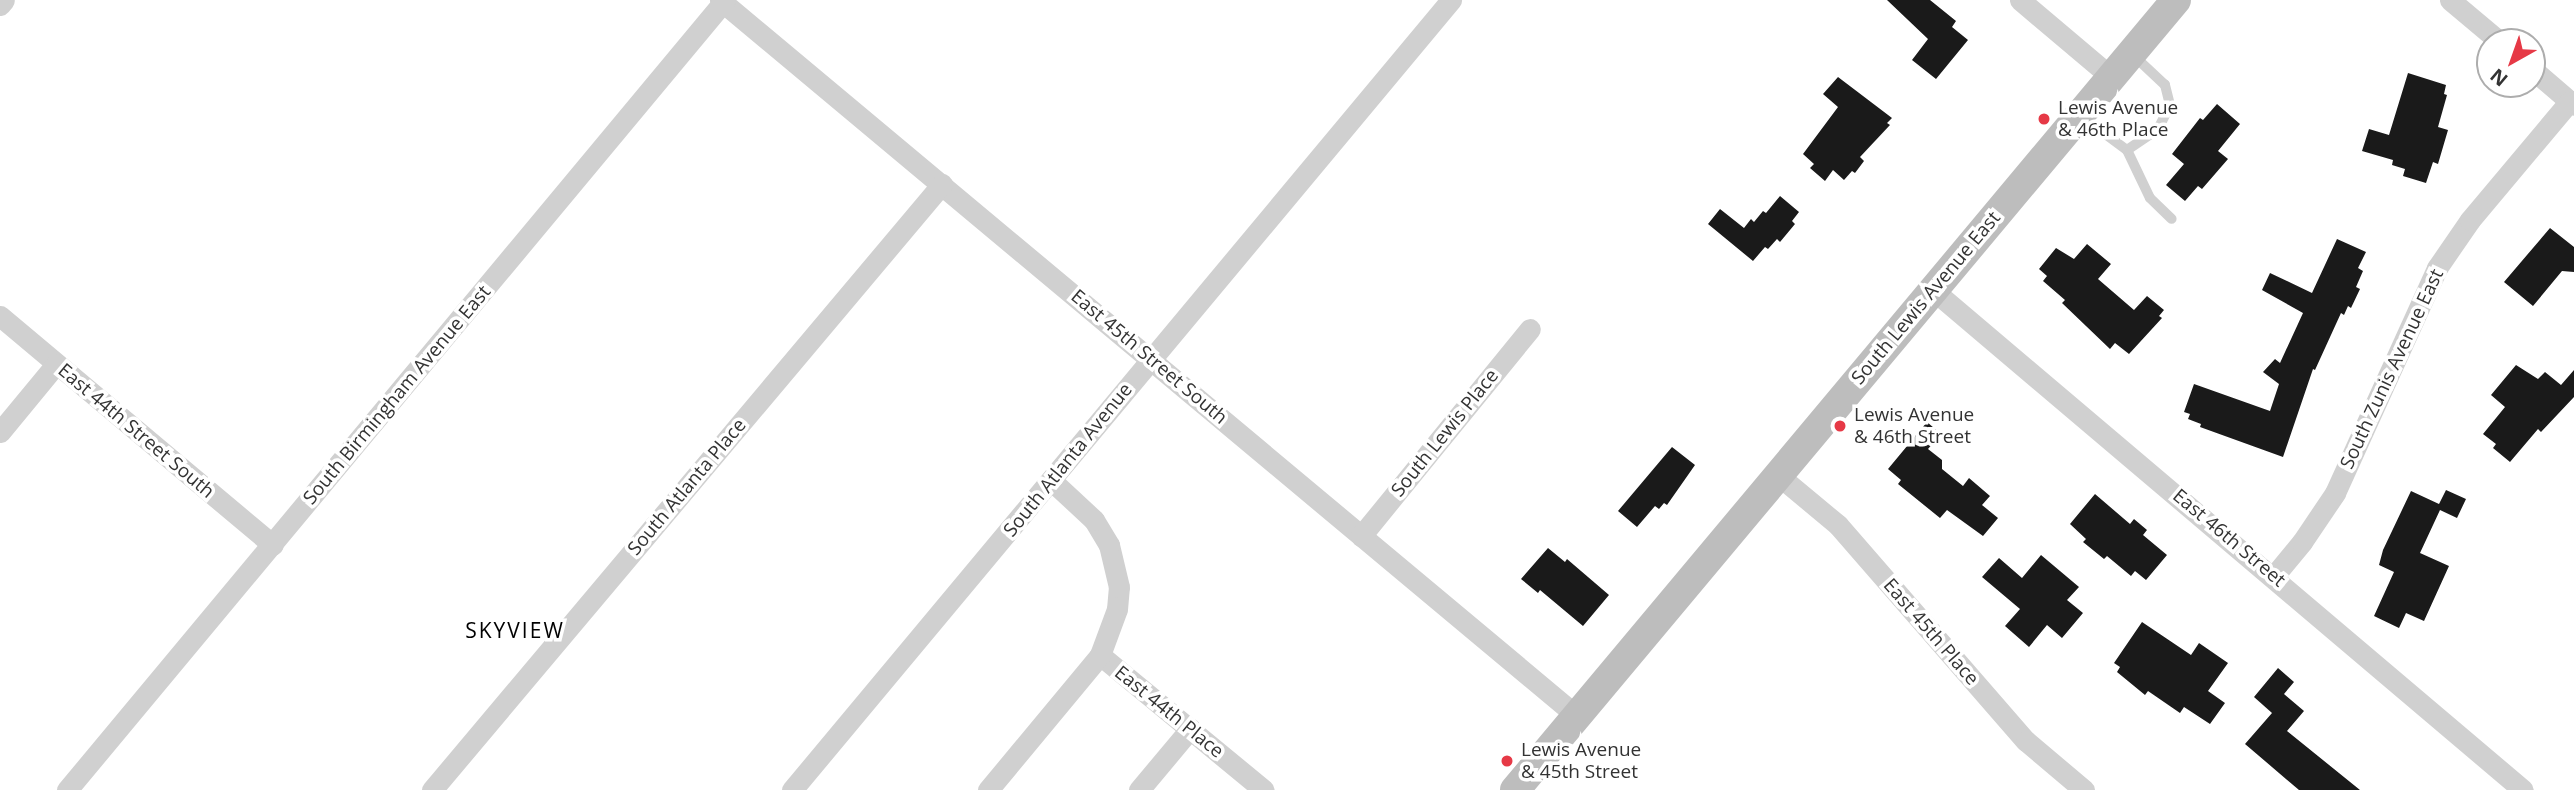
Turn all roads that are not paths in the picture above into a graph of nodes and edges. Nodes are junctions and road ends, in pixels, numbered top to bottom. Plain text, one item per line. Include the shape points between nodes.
1 (4, 0) edge
2 (1451, 0) edge
3 (2020, 0) edge
4 (2176, 0) edge
5 (2450, 0) edge
6 (722, 1) edge
7 (0, 5) edge
8 (2483, 28) edge
9 (2131, 53) junction
10 (2111, 77) junction
11 (2546, 81) edge
12 (2572, 103) edge
13 (2080, 115) junction
14 (2127, 150) junction
15 (942, 184) junction
16 (2172, 219) dead end
17 (1933, 290) junction
18 (0, 316) edge
19 (1530, 329) dead end
20 (1150, 358) junction
21 (56, 365) junction
22 (0, 432) edge
23 (1778, 475) junction
24 (1052, 481) junction
25 (1361, 537) junction
26 (273, 545) junction
27 (2274, 576) junction
28 (1100, 655) junction
29 (1577, 716) junction
30 (1190, 729) junction
31 (2076, 786) edge
32 (67, 790) edge
33 (432, 790) edge
34 (792, 790) edge
35 (988, 790) edge
36 (1139, 790) edge
37 (1264, 790) edge
38 (1515, 790) edge
39 (2523, 790) edge

1 - 7 street
2 - 20 street, South Atlanta Avenue
3 - 10 street
4 - 9 main road, South Lewis Avenue East
5 - 8 street
6 - 15 street, East 45th Street South
6 - 26 street, South Birmingham Avenue East
9 - 10 main road, South Lewis Avenue East
9 - 14 lane via 2158,76 2170,105 2158,129
10 - 13 main road, South Lewis Avenue East
11 - 12 street
12 - 27 street, South Zunis Avenue East via 2470,220 2437,268 2335,493
13 - 14 lane
13 - 17 main road, South Lewis Avenue East
14 - 16 lane via 2150,198
15 - 20 street, East 45th Street South
15 - 33 street, South Atlanta Place
17 - 23 main road, South Lewis Avenue East
17 - 27 street, East 46th Street
18 - 21 street, East 44th Street South
19 - 25 street, South Lewis Place
20 - 24 street, South Atlanta Avenue
20 - 25 street, East 45th Street South
21 - 22 street
21 - 26 street, East 44th Street South
23 - 29 main road, South Lewis Avenue East
23 - 31 street, East 45th Place via 1838,525 2026,741
24 - 28 street, East 44th Place via 1094,520 1115,561 1117,609
24 - 34 street, South Atlanta Avenue
25 - 29 street, East 45th Street South
26 - 32 street, South Birmingham Avenue East
27 - 39 street, East 46th Street
28 - 30 street, East 44th Place
28 - 35 street
29 - 38 main road, South Lewis Avenue East
30 - 36 street
30 - 37 street, East 44th Place

